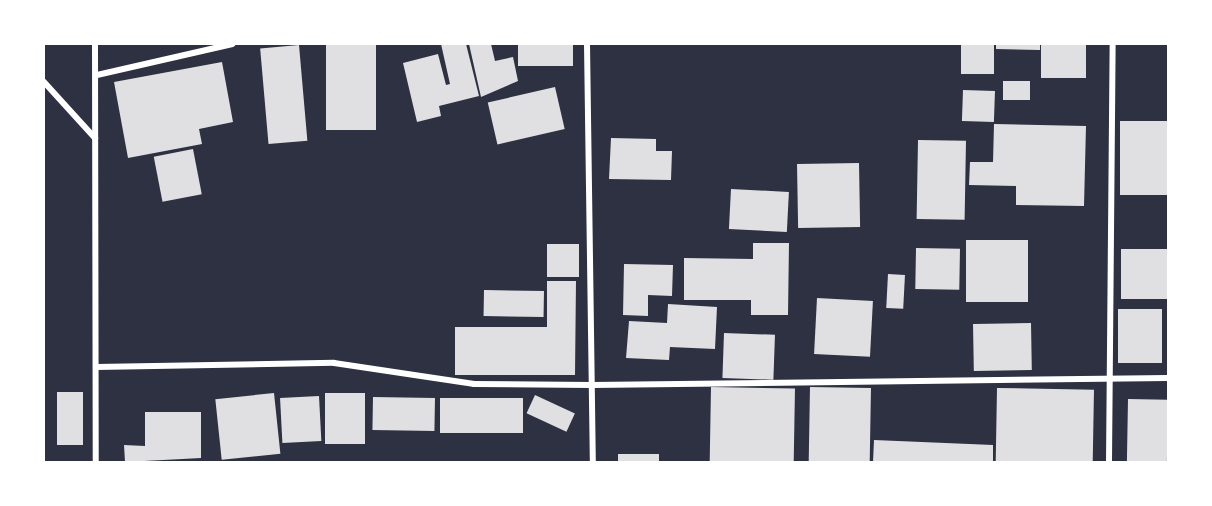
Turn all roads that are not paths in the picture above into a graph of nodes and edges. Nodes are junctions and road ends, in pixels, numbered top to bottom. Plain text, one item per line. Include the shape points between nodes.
1 (95, 44) edge
2 (232, 44) edge
3 (587, 44) edge
4 (1113, 44) edge
5 (97, 75) junction
6 (44, 82) edge
7 (95, 138) junction
8 (96, 367) junction
9 (1168, 378) edge
10 (1109, 379) junction
11 (592, 385) junction
12 (96, 462) edge
13 (593, 462) edge
14 (1109, 462) edge

1 - 5 street
2 - 5 street
3 - 11 street
4 - 10 street
5 - 7 street
6 - 7 street
7 - 8 street
8 - 11 street via 334,363 474,384
8 - 12 street
9 - 10 street
10 - 11 street
10 - 14 street
11 - 13 street

